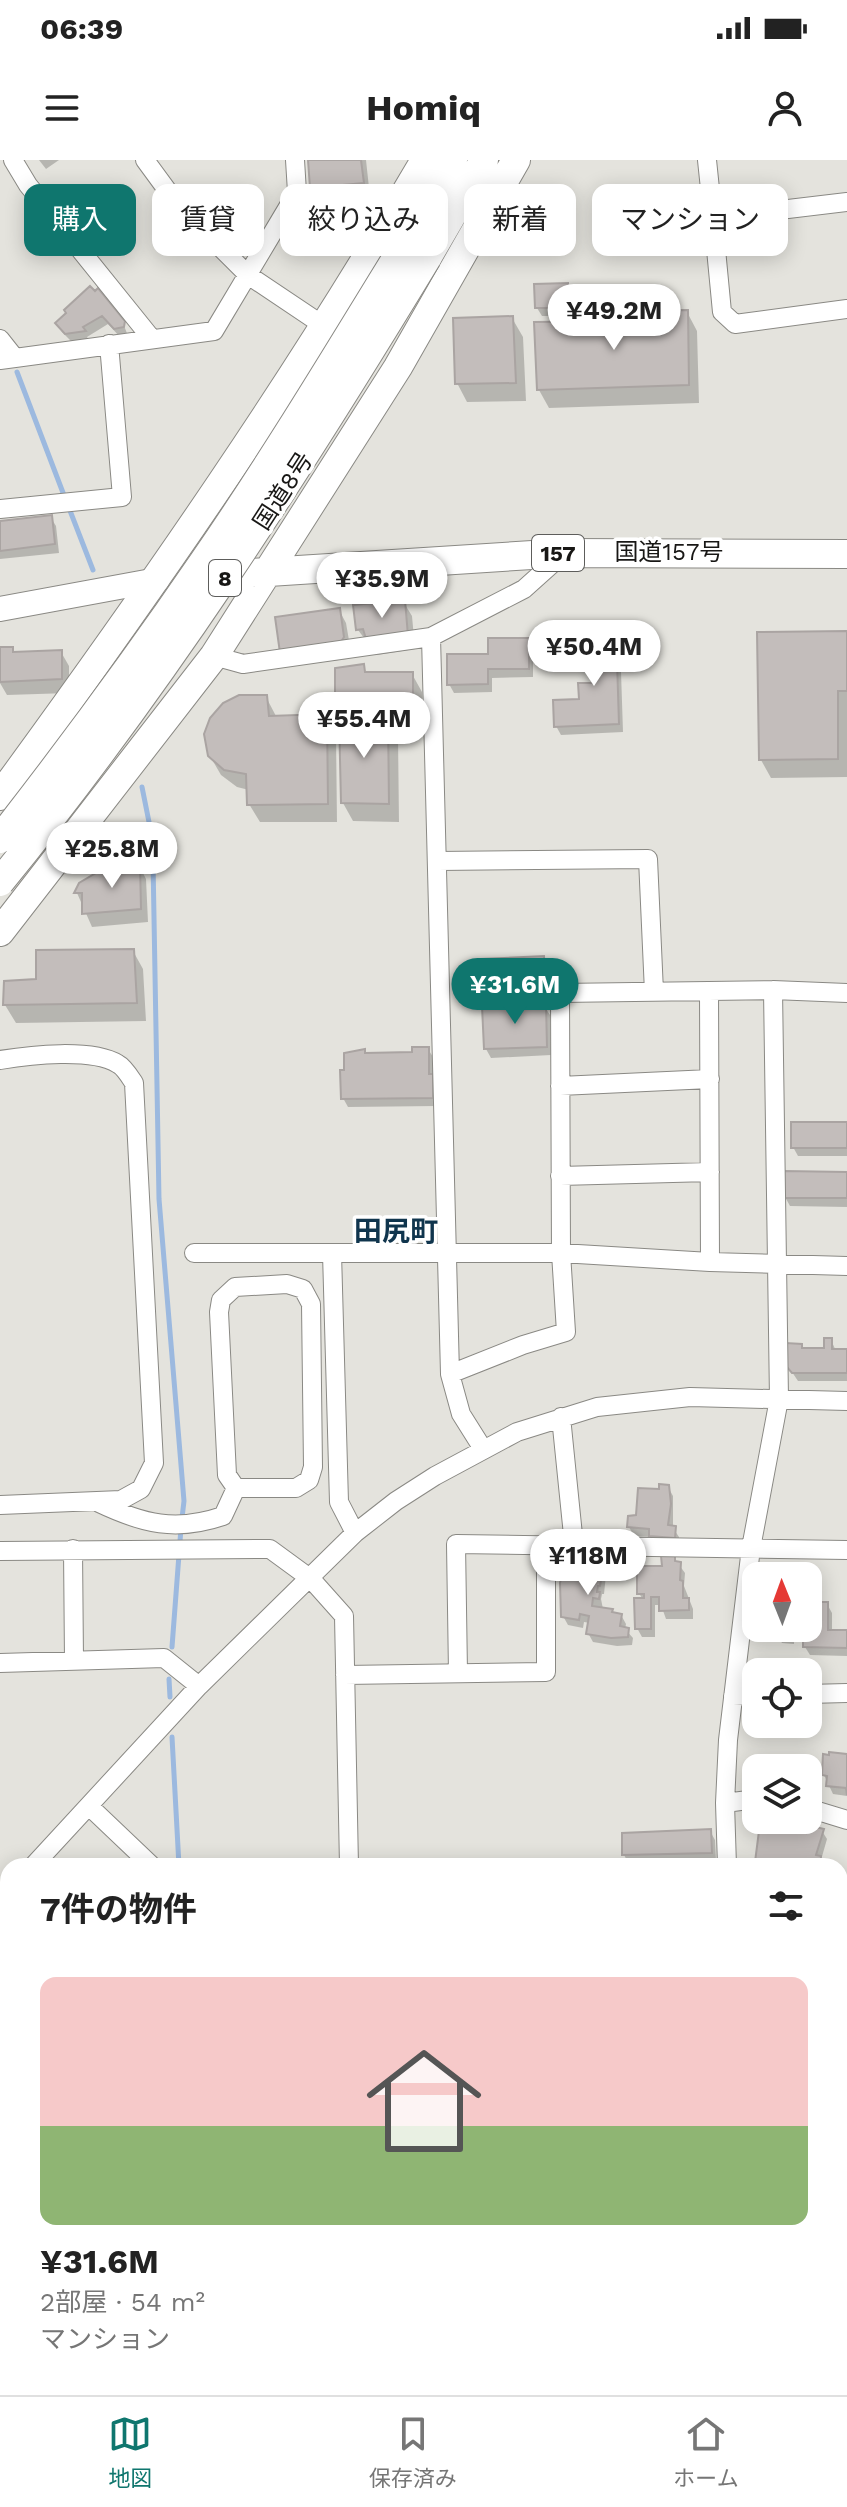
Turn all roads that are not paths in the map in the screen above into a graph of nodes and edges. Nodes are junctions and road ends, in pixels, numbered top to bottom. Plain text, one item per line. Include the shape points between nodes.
1 (13, 160) edge
2 (145, 160) edge
3 (295, 160) edge
4 (425, 160) edge
5 (453, 160) edge
6 (484, 160) edge
7 (516, 160) edge
8 (707, 160) edge
9 (443, 184) edge
10 (709, 184) edge
11 (847, 202) edge
12 (448, 208) edge
13 (788, 209) edge
14 (412, 256) edge
15 (413, 256) edge
16 (717, 256) edge
17 (248, 275) junction
18 (847, 309) edge
19 (322, 326) junction
20 (0, 339) edge
21 (152, 339) junction
22 (109, 344) junction
23 (8, 359) edge
24 (398, 367) junction
25 (0, 509) edge
26 (564, 553) junction
27 (847, 554) edge
28 (270, 571) junction
29 (157, 580) junction
30 (0, 609) edge
31 (431, 637) junction
32 (214, 656) junction
33 (0, 796) edge
34 (0, 839) edge
35 (438, 861) junction
36 (0, 882) edge
37 (0, 932) edge
38 (773, 990) junction
39 (709, 991) junction
40 (654, 992) junction
41 (847, 993) edge
42 (0, 1060) edge
43 (710, 1079) junction
44 (560, 1086) junction
45 (710, 1172) junction
46 (560, 1176) junction
47 (447, 1251) junction
48 (194, 1253) dead end
49 (332, 1253) junction
50 (561, 1253) junction
51 (710, 1262) junction
52 (776, 1263) junction
53 (847, 1266) edge
54 (450, 1374) junction
55 (779, 1399) junction
56 (847, 1401) edge
57 (561, 1417) junction
58 (483, 1449) junction
59 (236, 1488) junction
60 (95, 1501) junction
61 (0, 1505) edge
62 (355, 1533) junction
63 (546, 1545) junction
64 (574, 1545) junction
65 (751, 1548) junction
66 (73, 1549) junction
67 (847, 1550) edge
68 (0, 1551) edge
69 (311, 1579) junction
70 (74, 1661) junction
71 (0, 1663) edge
72 (458, 1673) junction
73 (345, 1675) junction
74 (199, 1686) junction
75 (847, 1693) edge
76 (822, 1694) edge
77 (733, 1696) junction
78 (742, 1696) edge
79 (742, 1801) edge
80 (725, 1803) junction
81 (90, 1807) junction
82 (822, 1812) edge
83 (847, 1820) edge
84 (41, 1858) edge
85 (144, 1858) edge
86 (349, 1858) edge
87 (727, 1858) edge

1 - 21 street
2 - 17 street via 178,205
3 - 17 street via 297,192
4 - 19 highway
5 - 9 highway, 国道8号 / 8
6 - 12 highway, 国道8号 / 8
7 - 24 highway
8 - 10 street
11 - 13 street
14 - 34 highway, 国道8号 / 8, bridge via 311,397 206,559
15 - 36 highway, 国道8号 / 8, bridge via 319,434 188,633
16 - 18 street via 722,312 735,324
17 - 19 street
17 - 21 street via 214,331
19 - 24 street
19 - 29 highway
20 - 23 street
21 - 22 street
22 - 23 street
22 - 25 street via 122,497
24 - 28 highway
26 - 27 highway, 国道157号 / 157
26 - 28 highway, 国道157号 / 157
26 - 31 street via 524,589
28 - 29 highway, 国道157号 / 157
28 - 32 highway, 8
29 - 30 main road
29 - 33 highway
31 - 32 street via 243,664
31 - 35 street
32 - 37 highway, 8
35 - 40 street via 648,859
35 - 47 street
38 - 39 street
38 - 41 street
38 - 52 street
39 - 40 street
39 - 43 street
40 - 44 street via 560,993
42 - 60 street via 96,1057 120,1064 134,1083 154,1463 141,1489 121,1500
43 - 44 street
43 - 45 street
44 - 46 street
45 - 46 street
45 - 51 street
46 - 50 street
47 - 49 street
47 - 50 street
47 - 54 street
48 - 49 street
49 - 62 street via 339,1502
50 - 51 street
50 - 54 street via 566,1332
51 - 52 street
52 - 53 street
52 - 55 street
54 - 58 street via 461,1414
55 - 56 street
55 - 57 street via 642,1400
55 - 65 street
57 - 58 street
57 - 64 street
58 - 62 street via 396,1501
59 - 59 street via 227,1475 221,1300 235,1287 287,1284 303,1289 311,1304 313,1467 309,1480 296,1488
59 - 60 street via 223,1516 197,1525 136,1519
60 - 61 street
62 - 69 street
63 - 64 street
63 - 72 street via 546,1672
63 - 72 street via 456,1544
64 - 65 street
65 - 67 street
65 - 77 street
66 - 68 street
66 - 69 street via 270,1549
66 - 70 street
69 - 73 street via 344,1616
69 - 74 street
70 - 71 street
70 - 74 street via 164,1658
72 - 73 street
73 - 86 street
74 - 81 street
75 - 76 street
77 - 78 street
77 - 80 street
79 - 80 street
80 - 87 street
81 - 84 street
81 - 85 street
82 - 83 street

